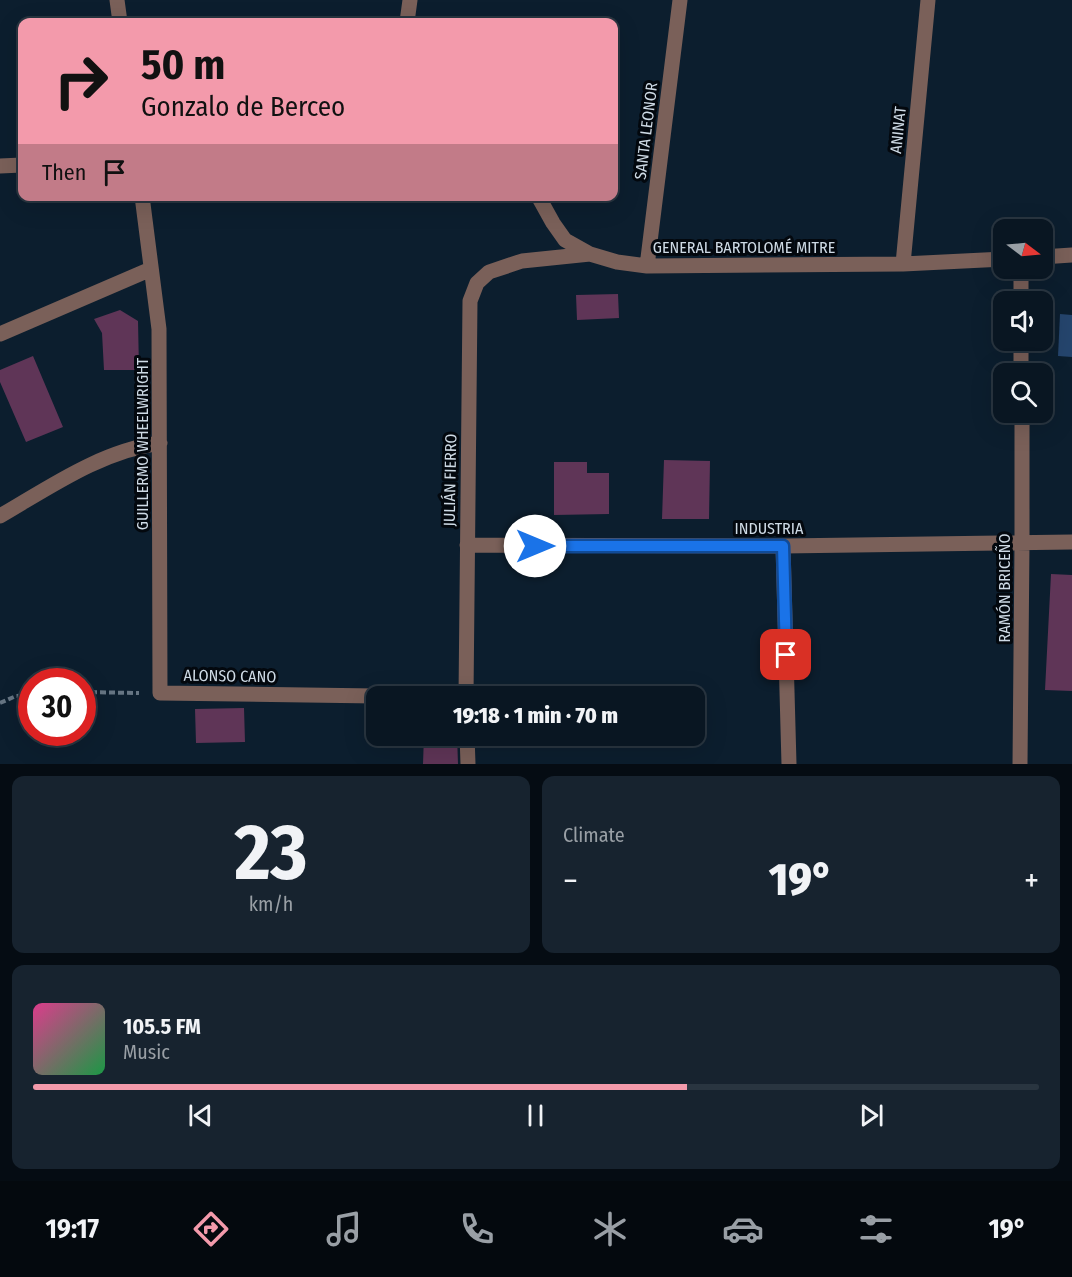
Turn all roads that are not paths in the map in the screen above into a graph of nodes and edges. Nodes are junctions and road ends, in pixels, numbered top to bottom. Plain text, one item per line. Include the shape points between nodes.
1 (117, 0) edge
2 (410, 0) edge
3 (680, 0) edge
4 (928, 0) edge
5 (119, 18) edge
6 (407, 18) edge
7 (18, 165) edge
8 (0, 166) edge
9 (143, 201) edge
10 (541, 201) edge
11 (590, 254) junction
12 (1072, 255) edge
13 (1053, 256) edge
14 (993, 260) edge
15 (903, 264) junction
16 (647, 266) junction
17 (151, 269) junction
18 (489, 272) joint
19 (0, 334) edge
20 (1022, 423) edge
21 (160, 442) junction
22 (0, 516) edge
23 (1072, 542) edge
24 (1022, 543) junction
25 (467, 545) junction
26 (783, 546) junction
27 (466, 686) edge
28 (160, 693) joint
29 (366, 696) edge
30 (467, 746) edge
31 (468, 764) edge
32 (789, 764) edge
33 (1020, 764) edge

1 - 5 street
2 - 6 street
3 - 16 street, SANTA LEONOR
4 - 15 street, ANINAT
7 - 8 street
9 - 17 street, GUILLERMO WHEELWRIGHT
10 - 11 street via 566,240
11 - 16 street, GENERAL BARTOLOMÉ MITRE
11 - 18 street, GENERAL BARTOLOMÉ MITRE via 522,261
12 - 13 street
14 - 15 street, GENERAL BARTOLOMÉ MITRE
15 - 16 street, GENERAL BARTOLOMÉ MITRE
17 - 19 street
17 - 21 street, GUILLERMO WHEELWRIGHT via 159,329
18 - 25 street, JULIÁN FIERRO via 477,283 470,301
20 - 24 street, RAMÓN BRICEÑO
21 - 22 street via 102,459
21 - 28 street, GUILLERMO WHEELWRIGHT
23 - 24 street, INDUSTRIA
24 - 26 street, INDUSTRIA
24 - 33 street, RAMÓN BRICEÑO
25 - 26 street, INDUSTRIA
25 - 27 street, JULIÁN FIERRO
26 - 32 street
28 - 29 street, ALONSO CANO
30 - 31 street

